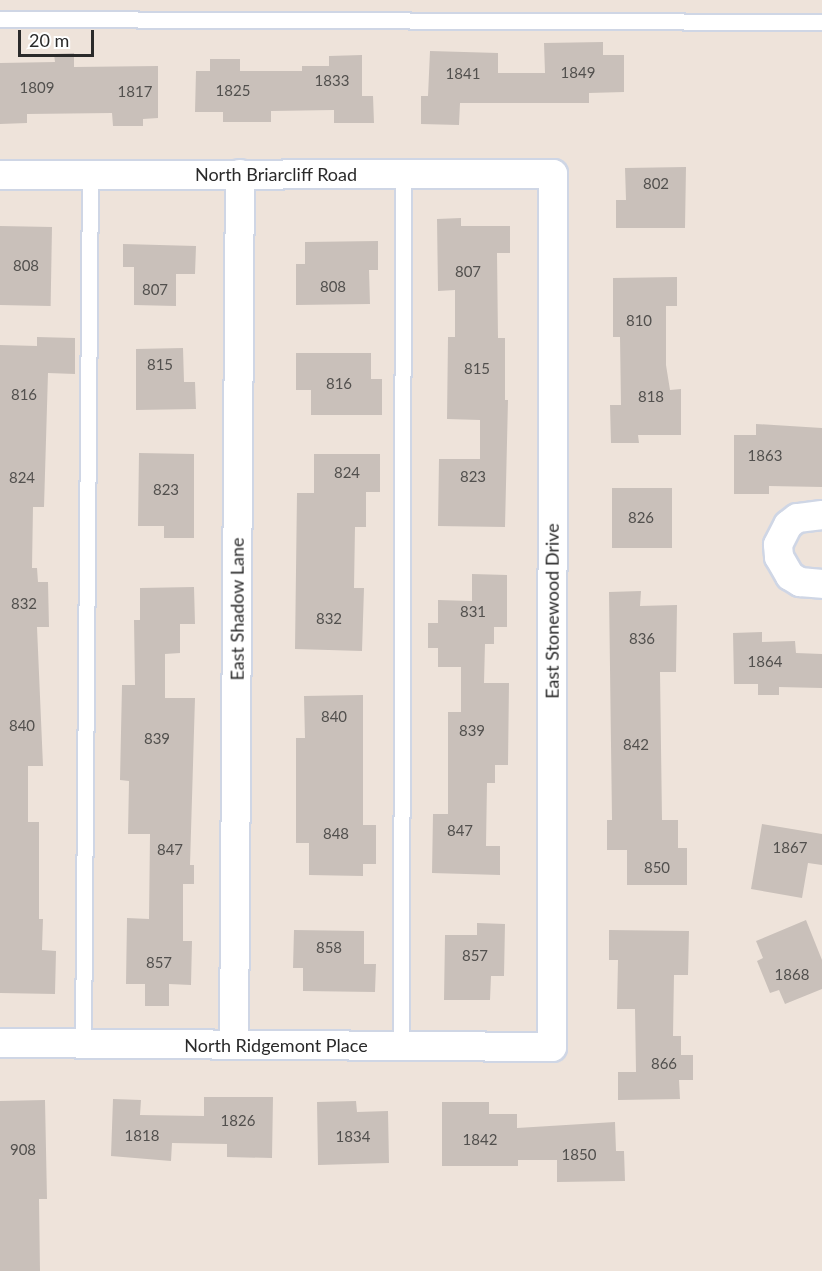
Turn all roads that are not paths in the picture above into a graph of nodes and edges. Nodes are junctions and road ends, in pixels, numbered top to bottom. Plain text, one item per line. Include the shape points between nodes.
1 (0, 19) edge
2 (822, 22) edge
3 (90, 174) junction
4 (240, 174) junction
5 (403, 174) junction
6 (553, 174) joint
7 (0, 175) edge
8 (822, 515) edge
9 (822, 584) edge
10 (0, 1043) edge
11 (83, 1044) junction
12 (234, 1045) junction
13 (401, 1046) junction
14 (552, 1047) joint

1 - 2 lane
3 - 4 street, North Briarcliff Road
3 - 7 street, North Briarcliff Road
3 - 11 lane
4 - 5 street, North Briarcliff Road
4 - 12 street, East Shadow Lane
5 - 6 street, North Briarcliff Road
5 - 13 lane
6 - 14 street, East Stonewood Drive
8 - 9 street via 797,518 788,525 778,545 779,556 790,576 800,582
10 - 11 street, North Ridgemont Place
11 - 12 street, North Ridgemont Place
12 - 13 street, North Ridgemont Place
13 - 14 street, North Ridgemont Place

